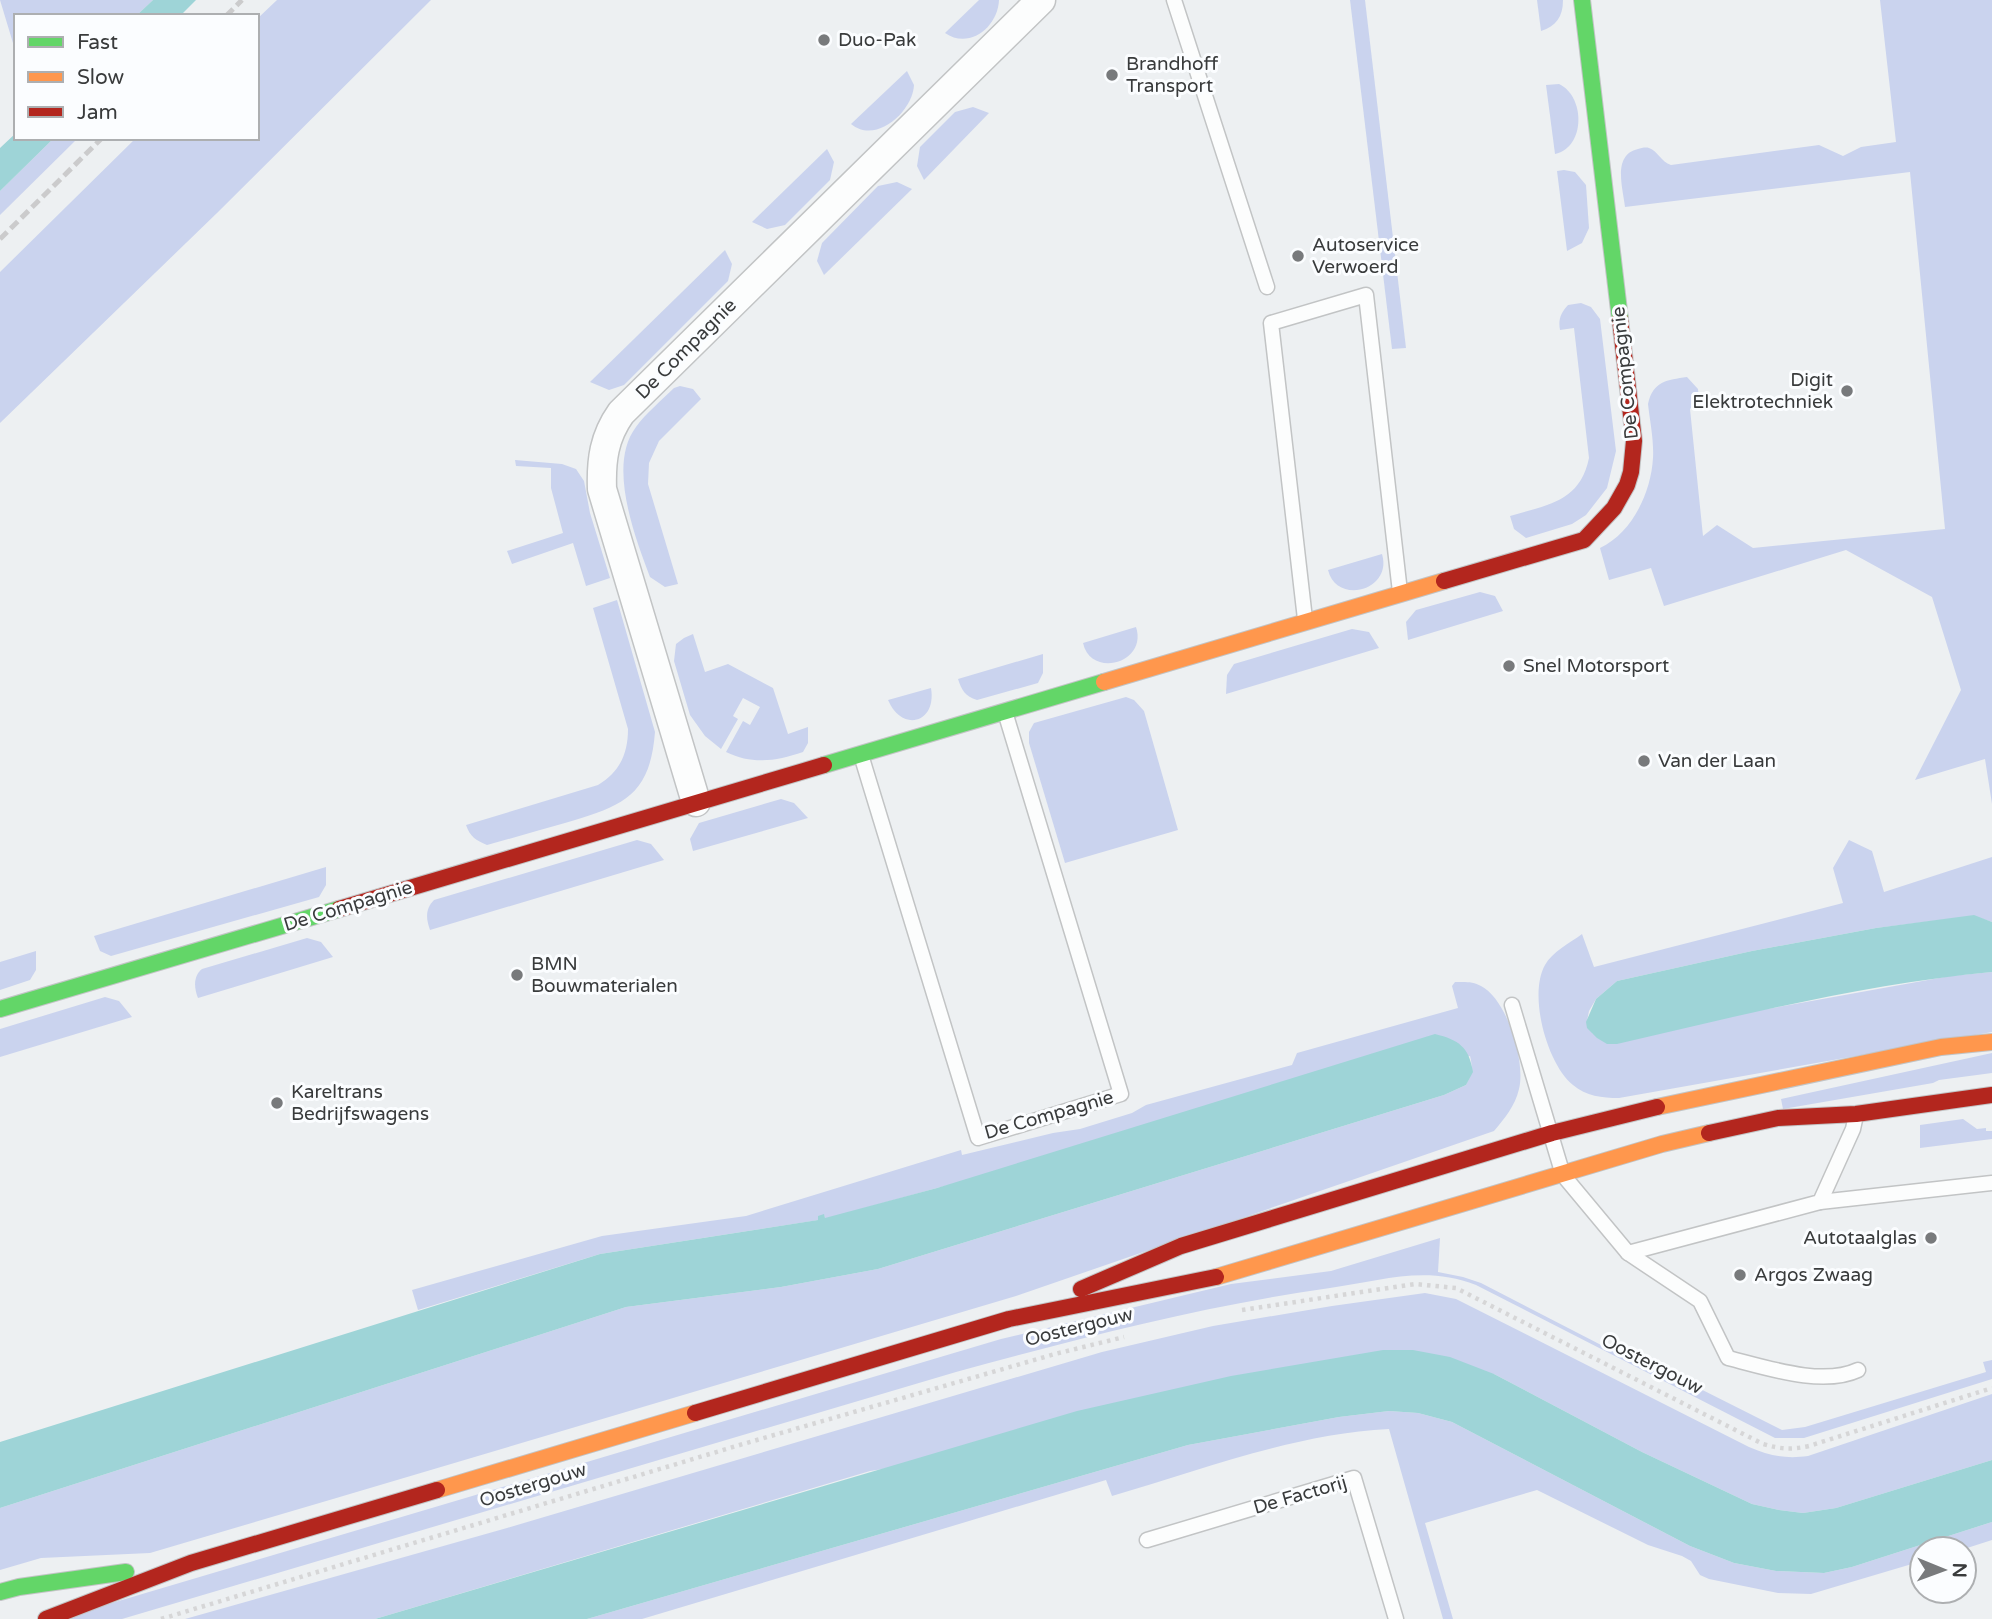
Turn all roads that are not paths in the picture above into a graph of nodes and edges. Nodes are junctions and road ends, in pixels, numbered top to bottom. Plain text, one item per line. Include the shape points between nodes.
1 (1041, 0) edge
2 (1174, 0) edge
3 (1582, 0) edge
4 (1267, 287) dead end
5 (1400, 594) junction
6 (1306, 622) junction
7 (1005, 711) junction
8 (861, 753) junction
9 (696, 802) junction
10 (1513, 1005) dead end
11 (0, 1009) edge
12 (1992, 1042) edge
13 (1992, 1095) edge
14 (1856, 1114) junction
15 (1552, 1133) junction
16 (1563, 1175) junction
17 (1992, 1183) edge
18 (1821, 1202) junction
19 (1628, 1253) junction
20 (1009, 1319) junction
21 (1858, 1370) dead end
22 (1147, 1540) dead end
23 (191, 1563) junction
24 (0, 1592) edge
25 (46, 1619) edge
26 (1396, 1619) edge

1 - 9 street, De Compagnie via 631,403 611,428 603,457 602,489
2 - 4 lane
3 - 5 main road, De Compagnie via 1634,441 1630,474 1604,523 1584,540
5 - 6 main road, De Compagnie
5 - 6 lane via 1366,295 1271,323
6 - 7 main road, De Compagnie
7 - 8 main road, De Compagnie
7 - 8 lane, De Compagnie via 1121,1094 978,1138
8 - 9 main road, De Compagnie
9 - 11 main road, De Compagnie
10 - 15 lane
12 - 15 main road, Oostergouw via 1941,1047 1708,1095
13 - 14 main road, Oostergouw
14 - 16 main road, Oostergouw via 1778,1118 1662,1144
14 - 18 lane
15 - 16 lane
15 - 20 main road, Oostergouw via 1181,1246
16 - 19 lane
16 - 20 main road, Oostergouw via 1197,1282
17 - 18 lane
18 - 19 lane
19 - 21 lane via 1700,1301 1728,1357 1822,1377 1846,1376
20 - 23 main road, Oostergouw
22 - 26 lane, De Factorij via 1354,1478
23 - 24 main road, Oostergouw
23 - 25 main road, Oostergouw

